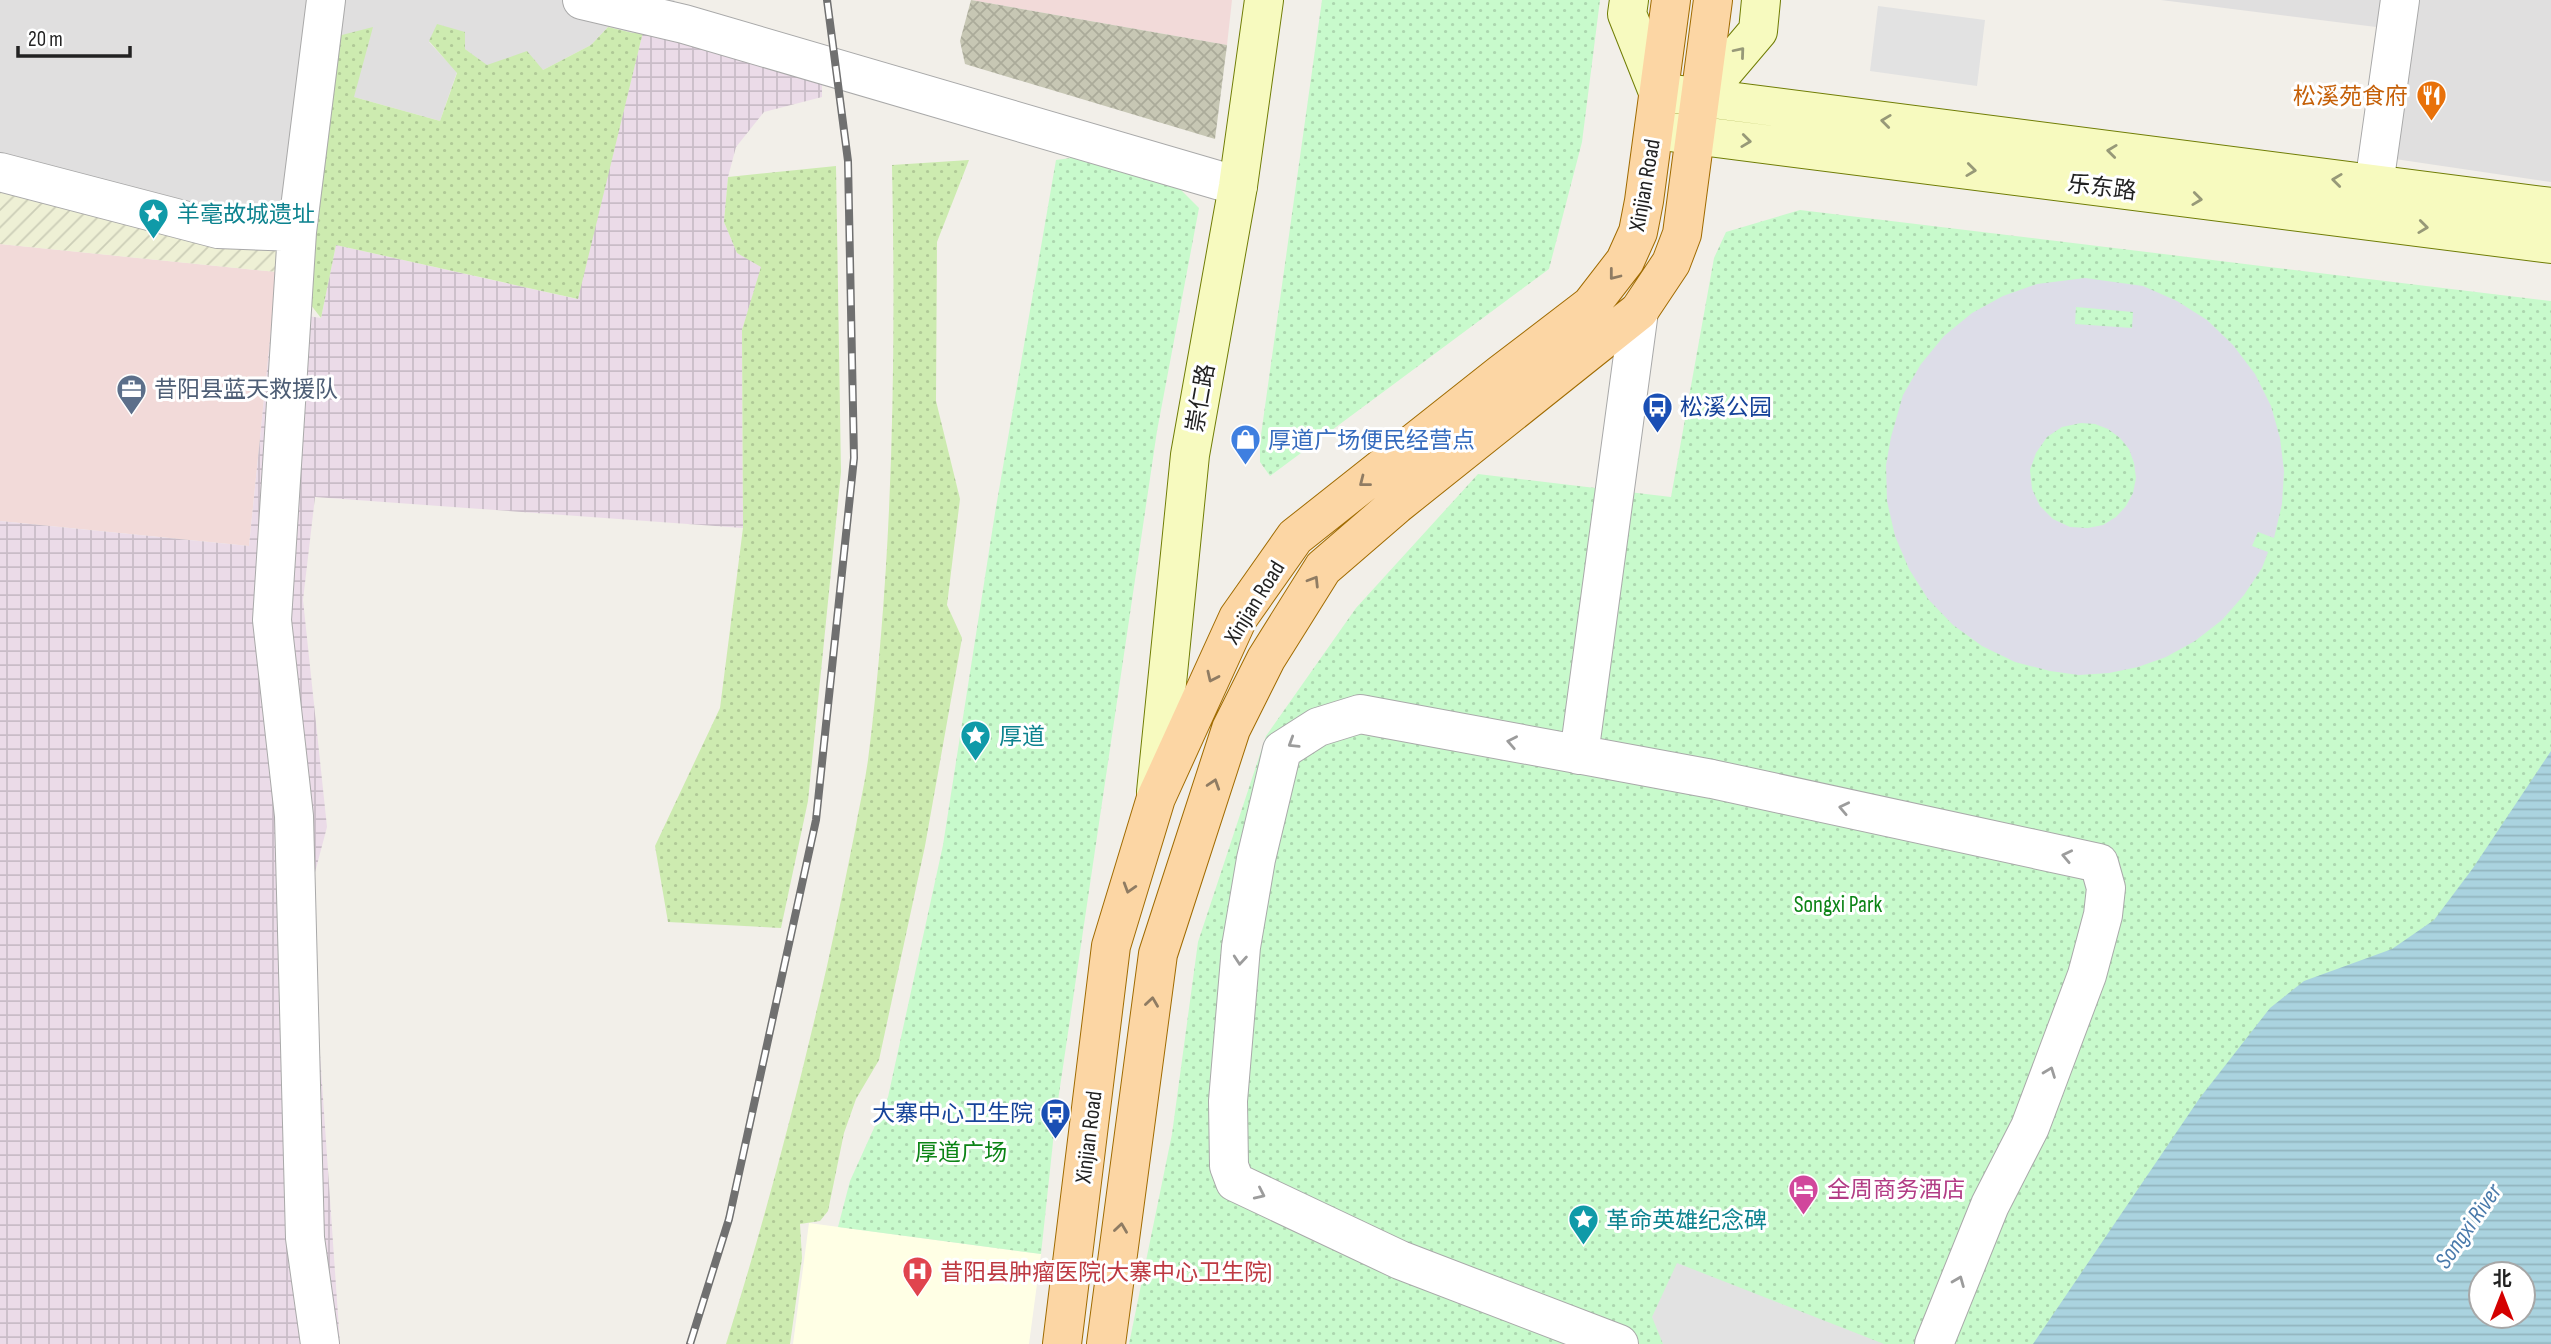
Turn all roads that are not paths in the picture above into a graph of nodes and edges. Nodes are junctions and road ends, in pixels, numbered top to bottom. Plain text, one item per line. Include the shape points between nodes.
1 (326, 0) edge
2 (582, 0) edge
3 (1264, 0) edge
4 (1629, 0) edge
5 (1671, 0) edge
6 (1713, 0) edge
7 (1761, 0) edge
8 (2400, 0) edge
9 (1658, 92) junction
10 (1702, 97) junction
11 (1654, 130) junction
12 (1696, 135) junction
13 (0, 172) edge
14 (2374, 185) junction
15 (1238, 186) junction
16 (2551, 206) edge
17 (297, 232) junction
18 (2551, 244) edge
19 (1639, 311) junction
20 (1579, 755) junction
21 (1156, 798) junction
22 (320, 1344) edge
23 (1062, 1344) edge
24 (1106, 1344) edge
25 (1619, 1344) edge
26 (1934, 1344) edge

1 - 17 street
2 - 15 street via 684,24
3 - 15 main road, 崇仁路
4 - 9 main road via 1627,13
5 - 9 main road, Xinjian Road
6 - 10 main road, Xinjian Road
10 -> 7 main road via 1758,31
8 - 14 street
9 - 10 main road, 乐东路
9 - 11 main road, Xinjian Road
10 - 12 main road, Xinjian Road
14 -> 10 main road, 乐东路
11 - 12 main road, 乐东路
11 -> 21 main road, Xinjian Road via 1638,232 1625,261 1591,305 1295,537 1238,618
12 -> 18 main road, 乐东路
12 - 19 main road, Xinjian Road via 1682,234 1671,263
13 - 17 street via 218,229
14 - 16 main road, 乐东路
15 - 21 main road, 崇仁路 via 1190,455
17 - 22 street via 272,620 294,816 305,1238
19 - 20 street
24 -> 19 main road, Xinjian Road via 1158,954 1231,729 1266,659 1323,568
20 -> 25 street via 1360,714 1318,727 1282,750 1241,947 1227,1101 1228,1166 1235,1182 1388,1254
26 -> 20 street via 1990,1205 2030,1127 2087,975 2106,888 2099,863 1712,779
21 -> 23 main road, Xinjian Road via 1111,946

